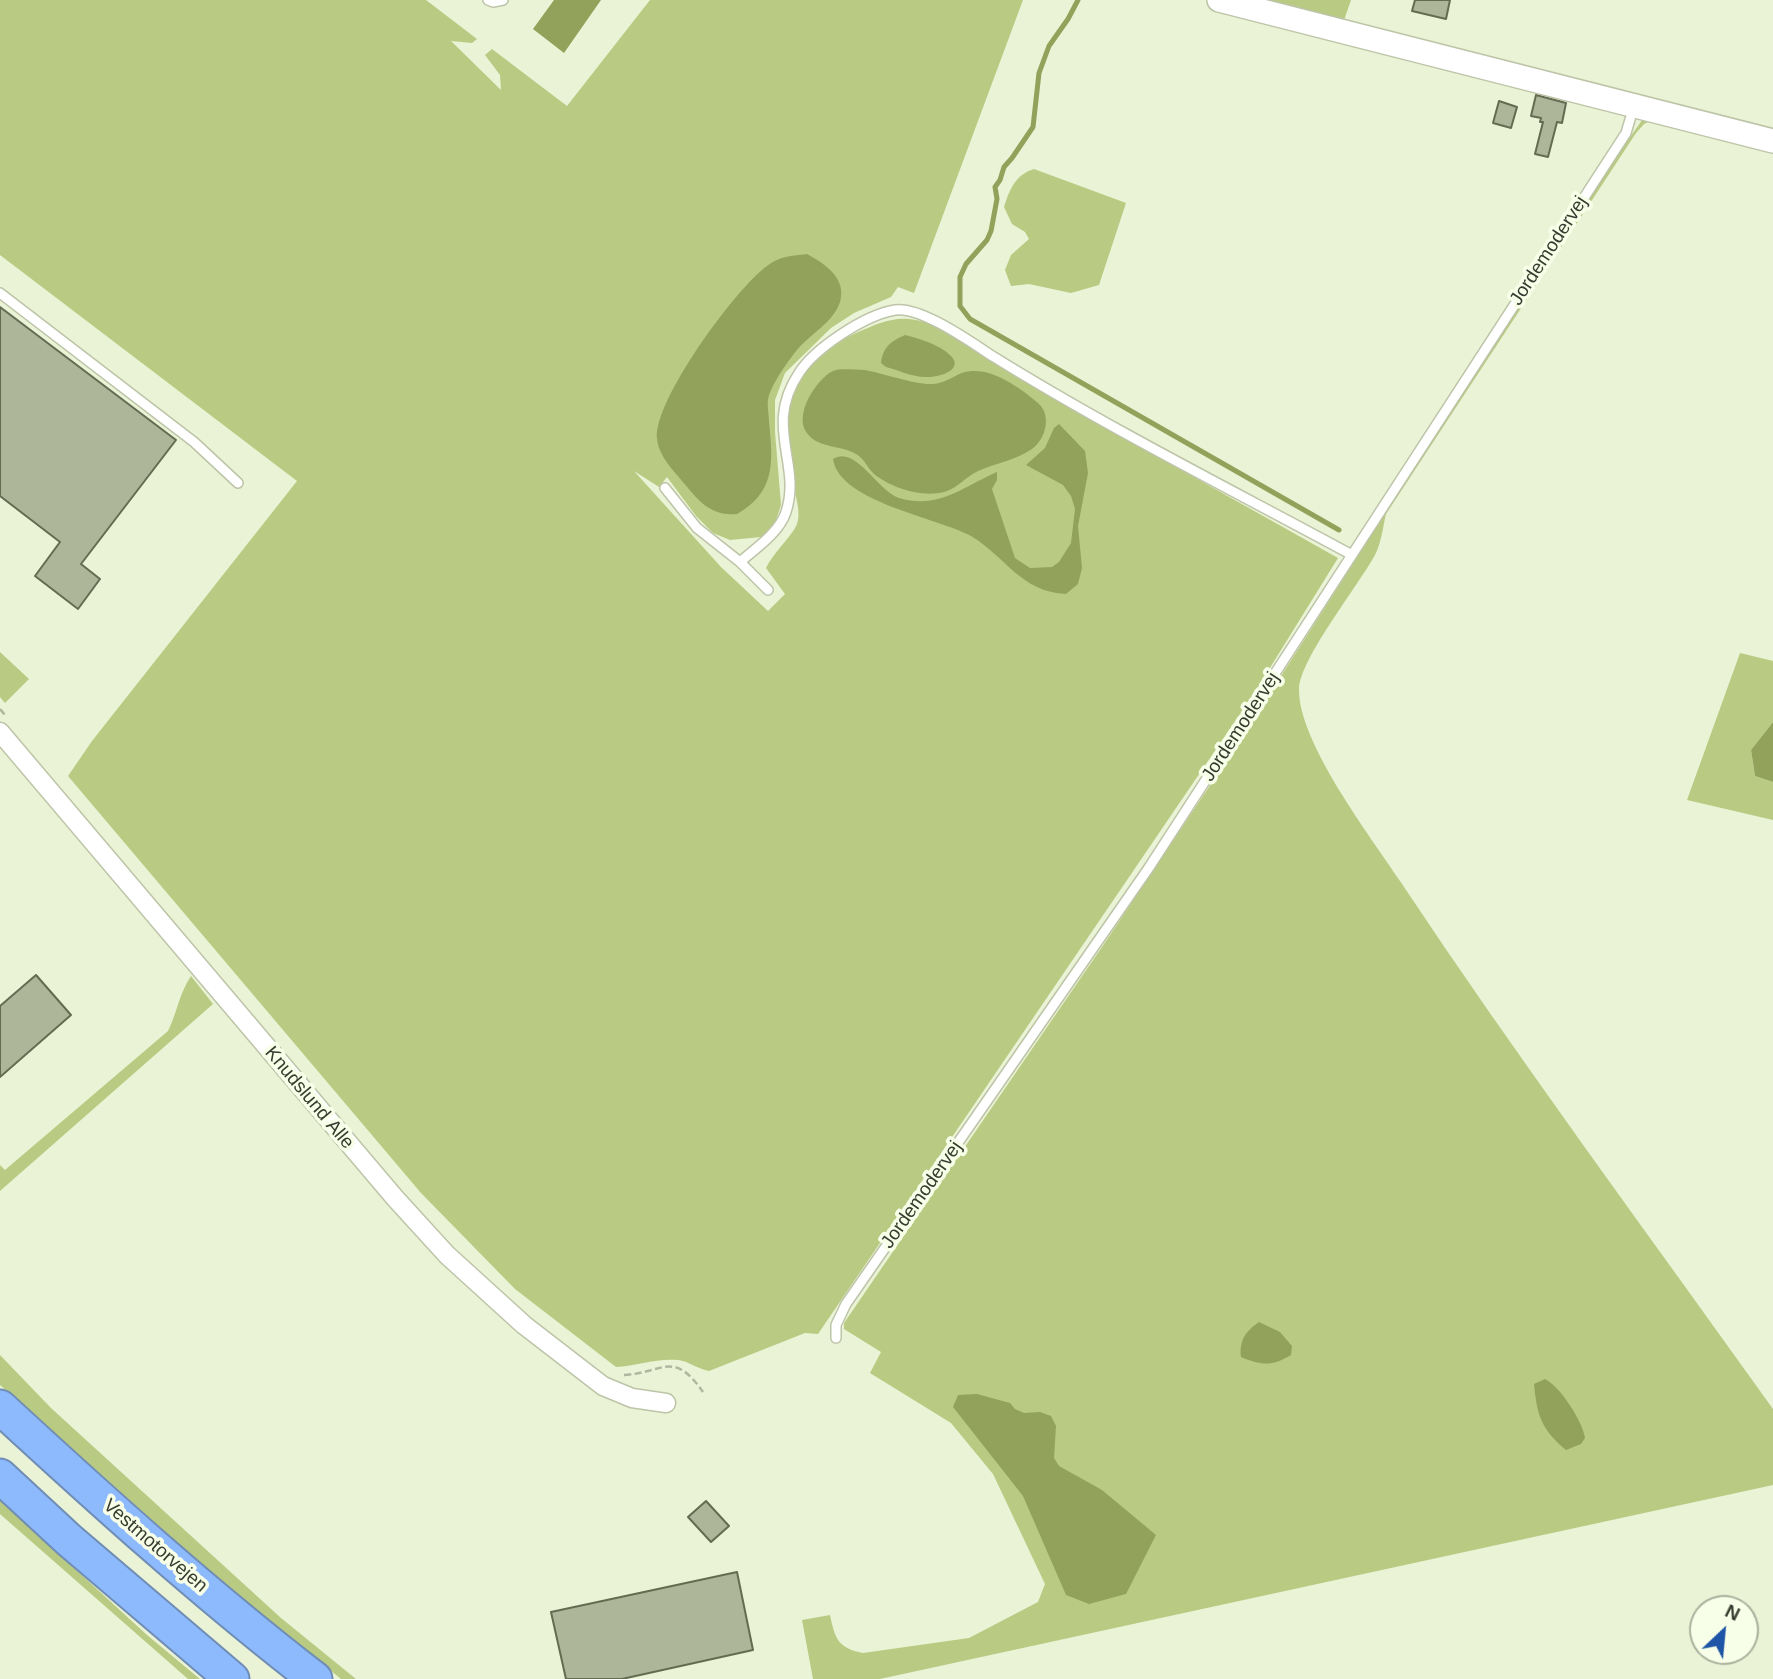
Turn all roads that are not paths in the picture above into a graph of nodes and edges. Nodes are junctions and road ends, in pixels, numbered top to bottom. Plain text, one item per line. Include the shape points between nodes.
1 (488, 0) edge
2 (503, 0) edge
3 (1219, 0) edge
4 (1634, 106) junction
5 (1773, 141) edge
6 (0, 293) edge
7 (238, 483) dead end
8 (665, 488) dead end
9 (1352, 555) junction
10 (740, 562) junction
11 (768, 590) dead end
12 (3, 725) edge
13 (835, 1338) dead end
14 (666, 1403) dead end
15 (0, 1407) edge
16 (0, 1476) edge
17 (69, 1540) junction
18 (210, 1679) edge
19 (232, 1679) edge
20 (315, 1679) edge

1 - 2 lane
3 - 4 street
4 - 5 street
4 - 9 lane, Jordemodervej via 1626,133
6 - 7 lane via 194,442
8 - 10 lane via 697,528
9 - 10 lane via 1039,384 926,316 896,310 855,325 800,370 783,408 789,484 786,512 768,538
9 - 13 lane, Jordemodervej via 1148,869 846,1304
10 - 11 lane
12 - 14 street, Knudslund Alle via 447,1255 524,1325 603,1387 632,1398
15 - 20 highway, Vestmotorvejen via 128,1524
16 - 17 highway
17 - 18 highway via 124,1608
17 - 19 highway

